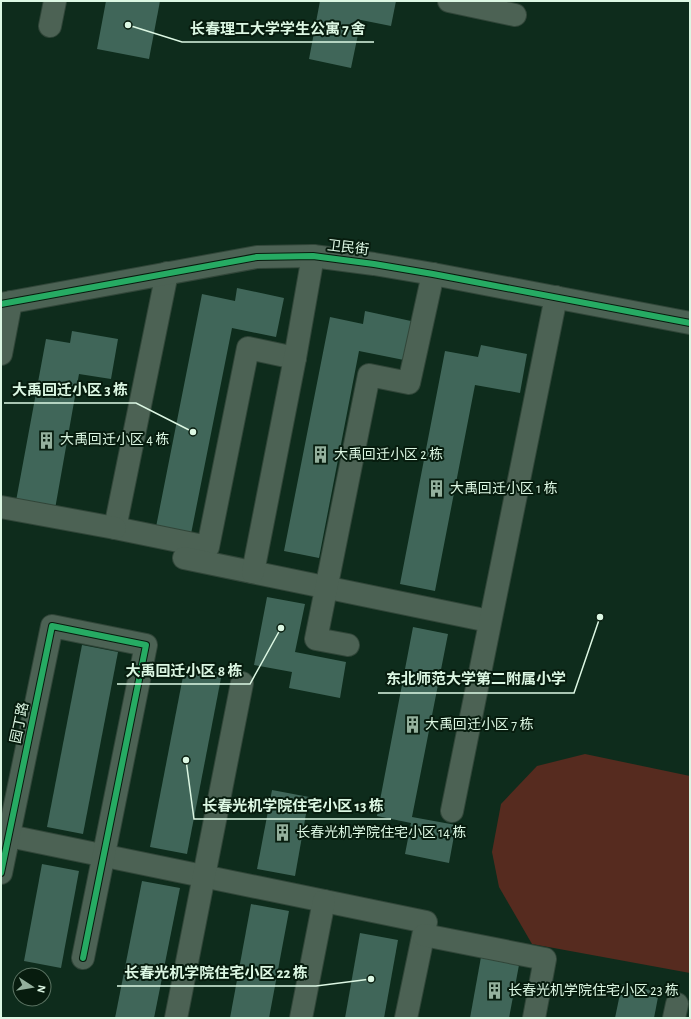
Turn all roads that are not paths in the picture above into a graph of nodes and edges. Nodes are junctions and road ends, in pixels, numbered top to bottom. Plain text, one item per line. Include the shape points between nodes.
1 (55, 1) edge
2 (449, 1) edge
3 (515, 15) dead end
4 (50, 26) dead end
5 (313, 256) junction
6 (167, 273) junction
7 (433, 274) junction
8 (556, 297) junction
9 (6, 303) edge
10 (690, 323) edge
11 (1, 354) edge
12 (295, 358) junction
13 (1, 507) edge
14 (115, 528) junction
15 (184, 558) dead end
16 (253, 572) junction
17 (327, 588) junction
18 (489, 622) junction
19 (348, 645) dead end
20 (242, 683) dead end
21 (452, 811) dead end
22 (9, 836) junction
23 (104, 856) junction
24 (1, 873) edge
25 (205, 876) junction
26 (324, 901) junction
27 (424, 935) junction
28 (83, 958) dead end
29 (176, 1018) edge
30 (300, 1018) edge
31 (406, 1018) edge
32 (534, 1018) edge

1 - 4 street
2 - 3 street
5 - 6 street, 卫民街 via 257,257
5 - 7 street, 卫民街
5 - 12 street
6 - 9 street, 卫民街
6 - 14 street
7 - 8 street, 卫民街
7 - 17 street via 409,383 369,375
8 - 10 street, 卫民街
8 - 18 street
9 - 11 street
12 - 14 street via 248,348 208,547
12 - 16 street
13 - 14 street
15 - 16 street
16 - 17 street
17 - 18 street
17 - 19 street via 316,639
18 - 21 street
20 - 25 street
22 - 23 street
22 - 23 street, 园丁路 via 52,626 146,644
22 - 24 street, 园丁路
23 - 25 street
23 - 28 street
25 - 26 street
25 - 29 street
26 - 27 street via 426,922
26 - 30 street
27 - 31 street
27 - 32 street via 545,959

